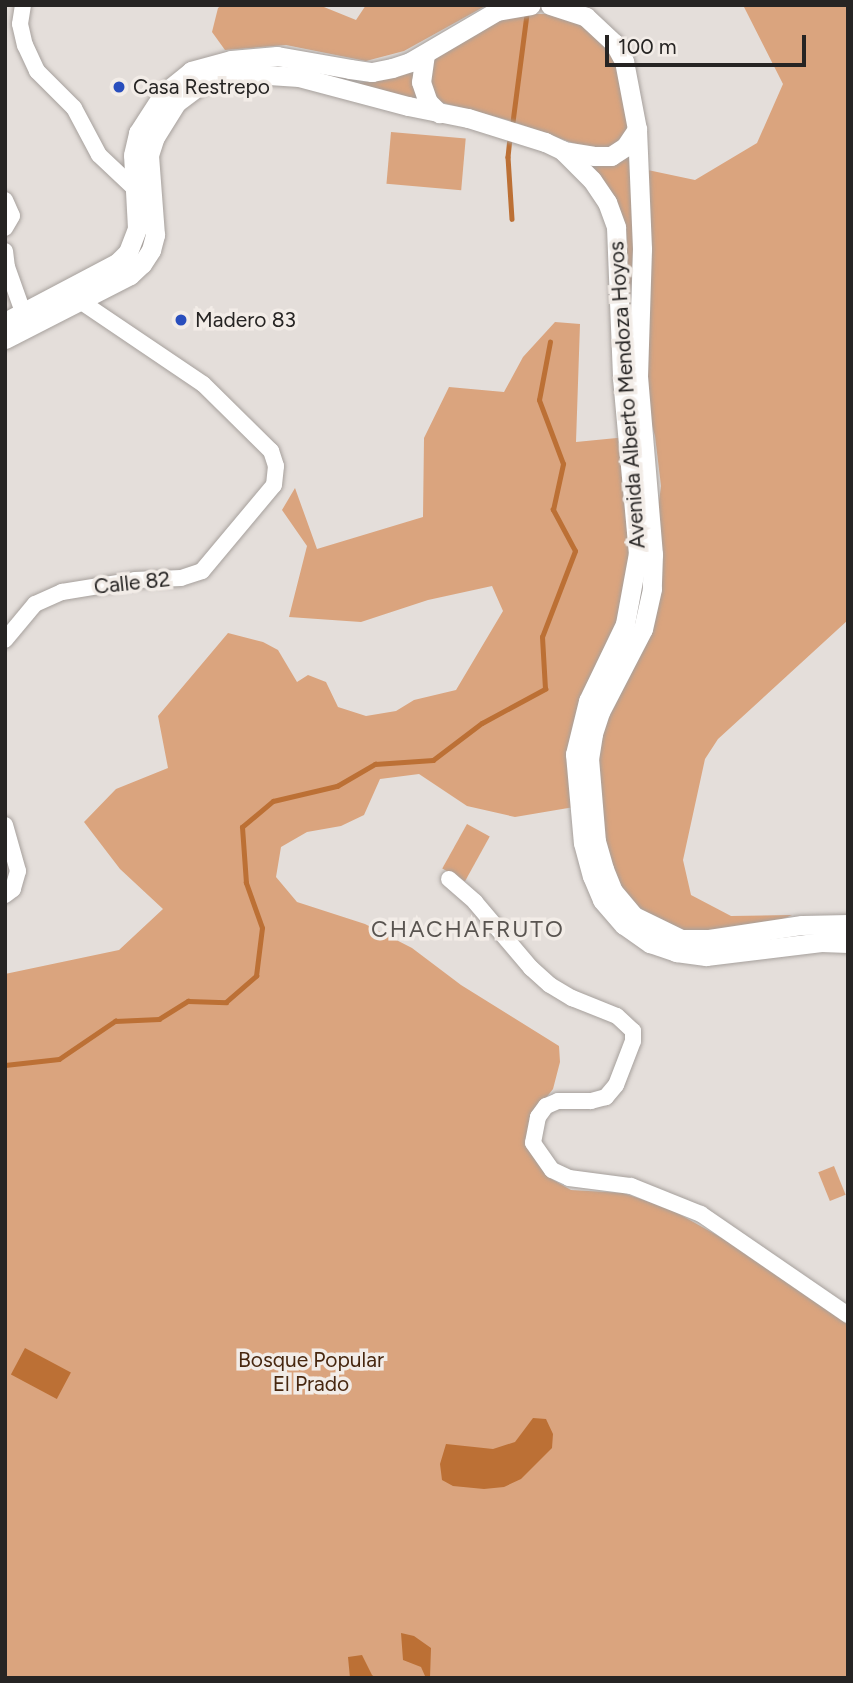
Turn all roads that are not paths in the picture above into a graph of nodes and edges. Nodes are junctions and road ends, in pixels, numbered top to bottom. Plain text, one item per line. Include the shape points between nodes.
1 (23, 5) edge
2 (522, 6) edge
3 (561, 6) edge
4 (425, 54) junction
5 (439, 113) junction
6 (637, 129) junction
7 (562, 150) junction
8 (133, 187) junction
9 (5, 201) edge
10 (5, 228) edge
11 (5, 251) edge
12 (80, 301) junction
13 (23, 312) junction
14 (5, 321) edge
15 (5, 340) edge
16 (5, 639) edge
17 (5, 825) edge
18 (449, 879) dead end
19 (5, 895) edge
20 (848, 924) edge
21 (848, 943) edge
22 (848, 1315) edge

1 - 8 street via 20,24 37,71 74,108 99,156
2 - 4 main road via 497,11
3 - 6 main road, Avenida Alberto Mendoza Hoyos via 586,17 619,52
4 - 5 main road via 421,82 428,102
4 - 8 main road via 372,72 277,56 231,60 191,71 148,113 133,155
5 - 7 main road, Avenida Alberto Mendoza Hoyos via 468,118
5 - 12 main road, Avenida Alberto Mendoza Hoyos via 299,76 234,76 200,85 176,103 149,155 155,222 151,250 130,275
6 - 7 main road via 625,147 611,156
6 - 20 main road, Avenida Alberto Mendoza Hoyos via 642,249 638,376 653,578 643,629 593,733 589,758 596,841 612,891 634,916 681,939
7 - 21 main road, Avenida Alberto Mendoza Hoyos via 592,180 616,227 622,378 638,553 625,624 588,701 575,754 583,843 592,876 602,900 624,925 650,943 676,952 706,956
8 - 13 main road via 137,228 128,252 117,263
9 - 10 street via 12,216
11 - 13 street via 6,267
12 - 15 main road, Avenida Alberto Mendoza Hoyos
12 - 16 street, Calle 82 via 203,384 271,451 276,466 274,485 202,571 181,578 62,592 35,604
13 - 14 main road
17 - 19 street via 18,871 13,889
18 - 22 street via 550,985 617,1016 633,1031 616,1085 606,1097 558,1101 546,1106 538,1117 533,1143 552,1170 569,1178 631,1186 701,1214

